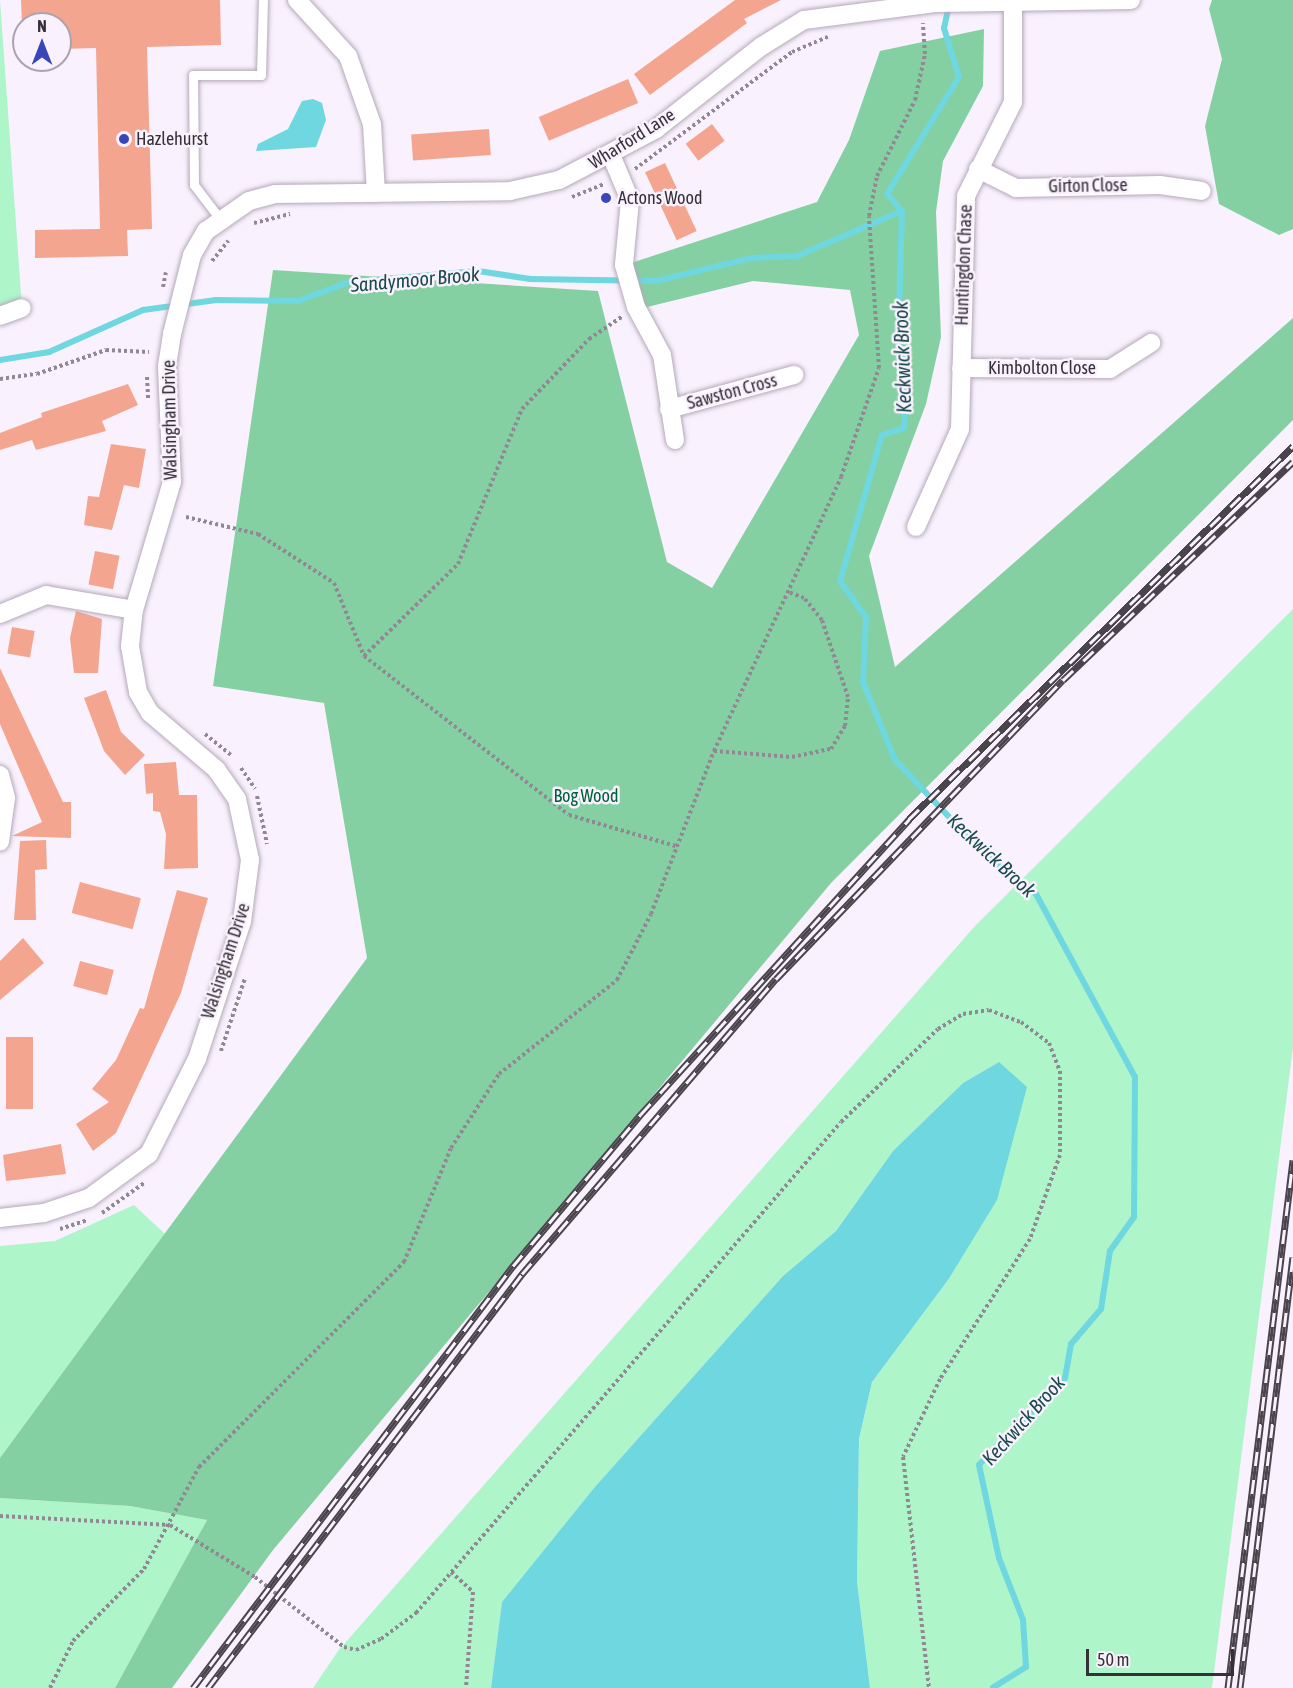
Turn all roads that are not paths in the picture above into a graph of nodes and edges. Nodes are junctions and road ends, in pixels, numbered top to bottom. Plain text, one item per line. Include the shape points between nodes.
1 (263, 0) edge
2 (297, 0) edge
3 (1131, 0) edge
4 (1013, 4) junction
5 (611, 155) junction
6 (978, 169) junction
7 (1202, 191) dead end
8 (376, 193) junction
9 (220, 219) junction
10 (185, 278) joint
11 (22, 308) dead end
12 (0, 316) edge
13 (1151, 343) dead end
14 (961, 368) junction
15 (794, 375) dead end
16 (669, 409) junction
17 (675, 440) dead end
18 (916, 527) dead end
19 (134, 610) junction
20 (0, 614) edge
21 (0, 775) edge
22 (0, 842) edge
23 (0, 1218) edge

1 - 9 lane via 261,75 193,75 194,184
2 - 8 street via 348,56 372,124
3 - 4 street, Wharford Lane
4 - 5 street, Wharford Lane via 929,4 794,26 656,129
4 - 6 street, Huntingdon Chase via 1013,102
5 - 8 street, Wharford Lane via 559,180 518,189
5 - 16 street, Sawston Cross via 630,200 624,265 636,307 662,355
6 - 7 street, Girton Close via 1016,188 1160,184
6 - 14 street, Huntingdon Chase via 966,196
8 - 9 street, Wharford Lane via 275,194
9 - 10 street, Wharford Lane via 206,231
10 - 19 street, Walsingham Drive via 167,366 172,482
11 - 12 street
13 - 14 street, Kimbolton Close via 1110,369
14 - 18 street, Huntingdon Chase via 960,429
15 - 16 street, Sawston Cross
16 - 17 street, Sawston Cross
19 - 20 street via 46,595
19 - 23 street, Walsingham Drive via 132,669 150,713 218,770 237,799 250,860 242,921 197,1059 148,1154 89,1198 44,1213
21 - 22 street via 6,820

